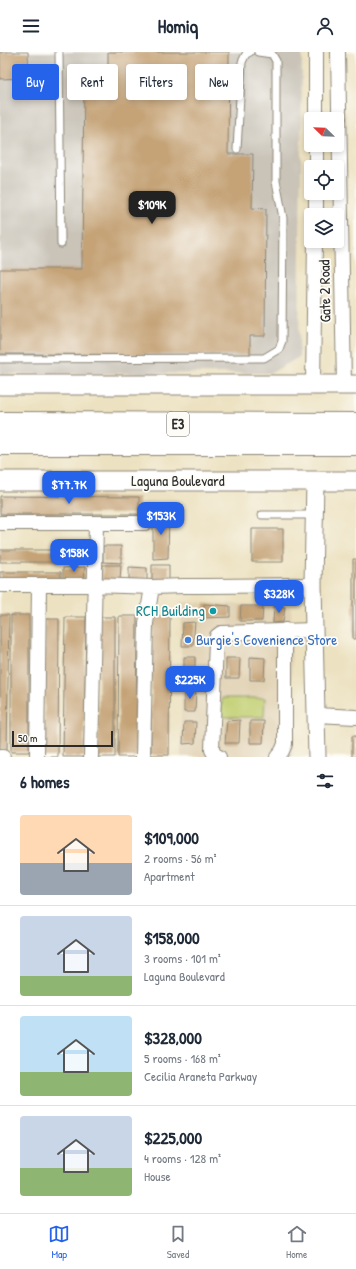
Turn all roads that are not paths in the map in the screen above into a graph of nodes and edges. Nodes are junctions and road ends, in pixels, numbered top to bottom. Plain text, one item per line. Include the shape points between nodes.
1 (59, 52) edge
2 (250, 52) edge
3 (258, 52) edge
4 (316, 52) edge
5 (338, 52) edge
6 (316, 112) edge
7 (237, 148) dead end
8 (61, 244) dead end
9 (315, 248) edge
10 (0, 359) edge
11 (0, 385) edge
12 (313, 385) junction
13 (350, 385) edge
14 (0, 423) edge
15 (356, 424) edge
16 (0, 444) edge
17 (356, 444) edge
18 (0, 481) edge
19 (356, 481) edge
20 (314, 482) junction
21 (262, 515) dead end
22 (314, 515) junction
23 (0, 523) edge
24 (145, 523) dead end
25 (96, 524) junction
26 (0, 584) edge
27 (39, 585) junction
28 (94, 585) junction
29 (313, 585) junction
30 (152, 587) junction
31 (285, 630) junction
32 (314, 630) junction
33 (316, 716) junction
34 (356, 717) edge
35 (37, 757) edge
36 (91, 757) edge
37 (143, 757) edge
38 (219, 757) edge
39 (277, 757) edge
40 (317, 757) edge

1 - 8 lane
2 - 7 lane via 242,62
3 - 10 lane via 272,54 276,61 276,181 283,218 282,341 279,349 264,358
4 - 6 street
5 - 13 street, Gate 2 Road
9 - 12 street, Gate 2 Road
11 - 12 main road
12 - 13 main road
14 - 15 highway, E3
16 - 17 highway, E3
18 - 20 main road, Laguna Boulevard
19 - 20 main road, Laguna Boulevard
20 - 22 street
21 - 22 lane
22 - 29 street
23 - 25 street
24 - 25 street
25 - 28 street
26 - 27 street
27 - 28 street
27 - 35 street
28 - 30 street
28 - 36 street
29 - 30 street
29 - 32 street
30 - 37 street via 146,623
31 - 32 street
31 - 38 street via 220,633 217,636 212,750
31 - 39 street via 285,744
32 - 33 street
33 - 34 street
33 - 40 street

